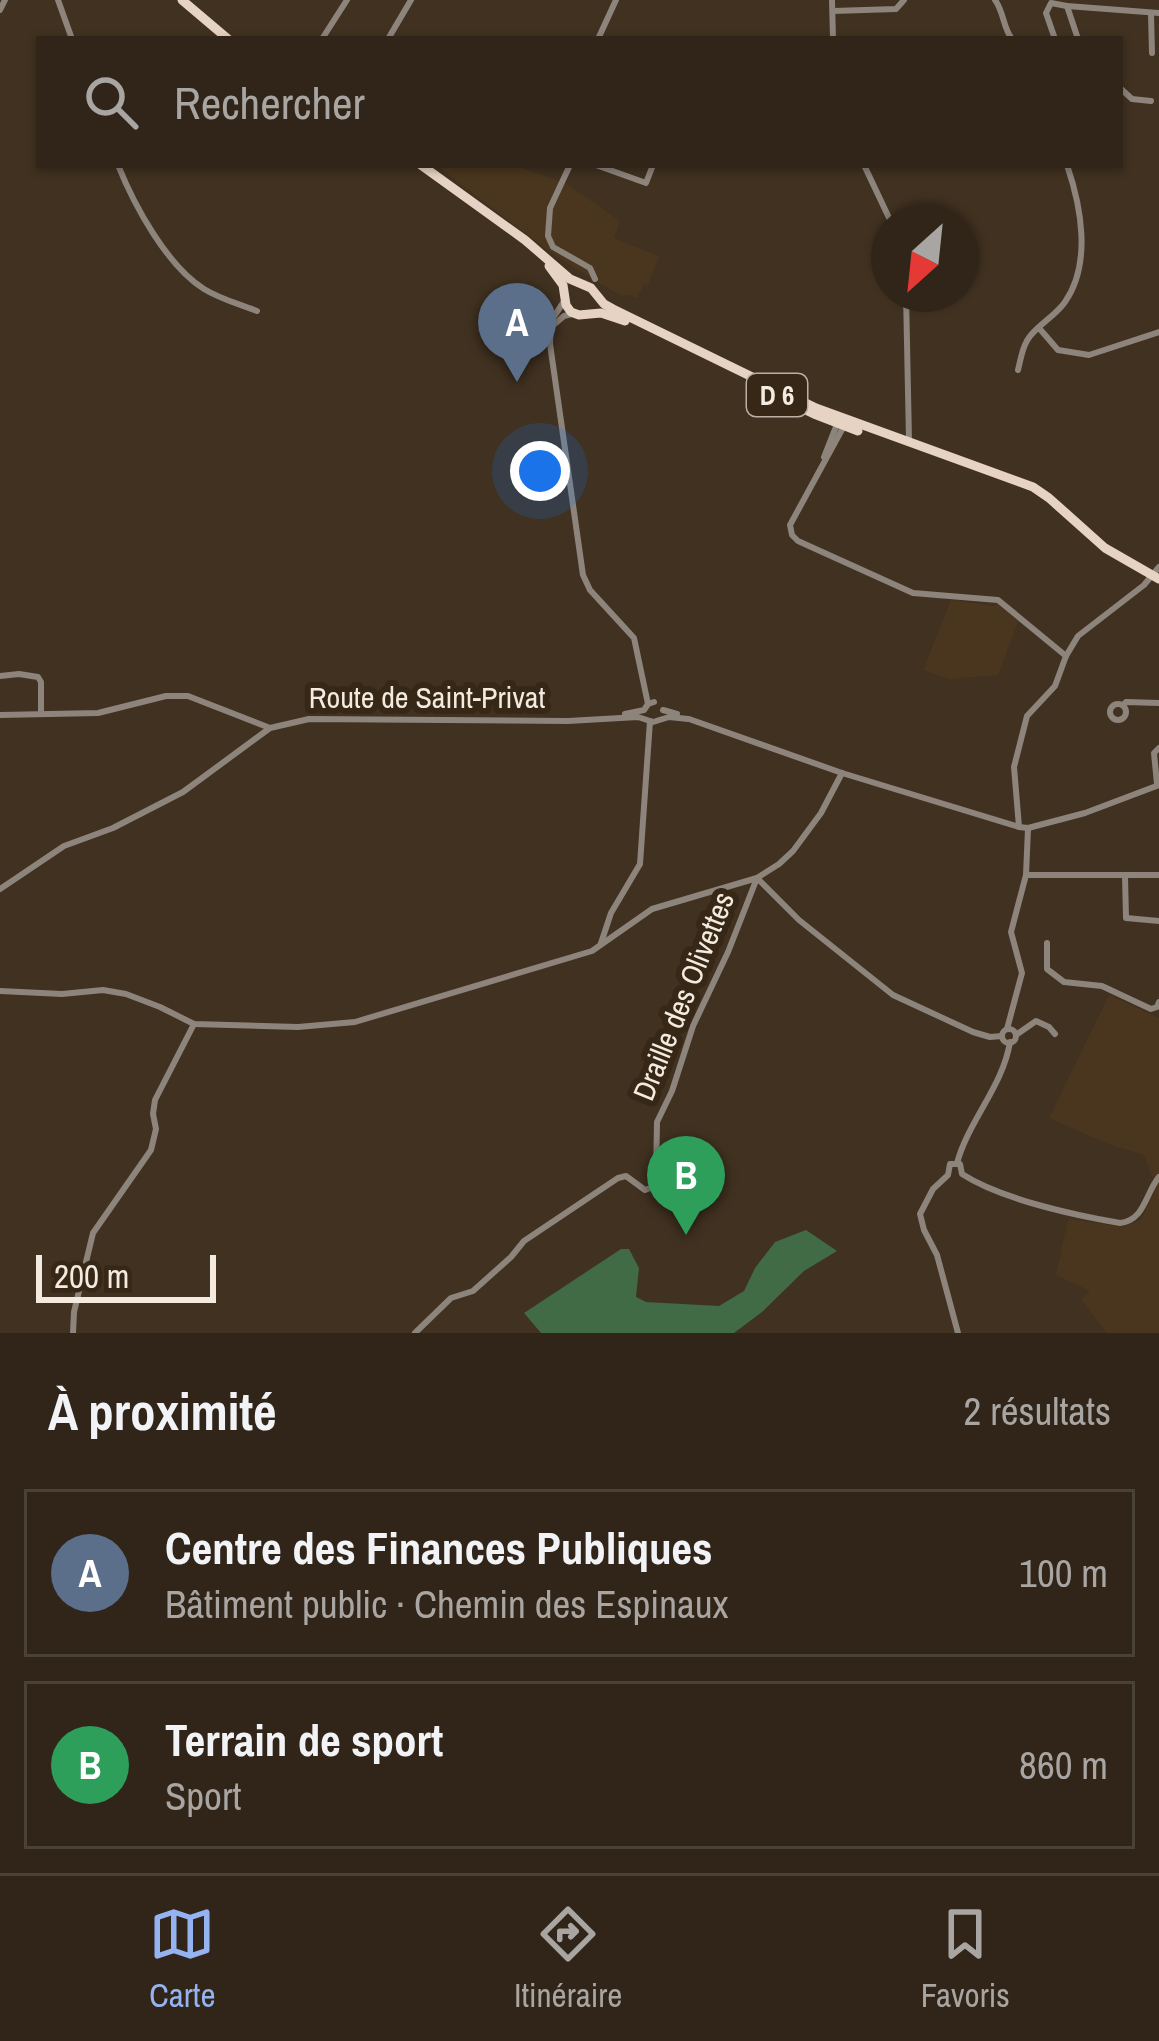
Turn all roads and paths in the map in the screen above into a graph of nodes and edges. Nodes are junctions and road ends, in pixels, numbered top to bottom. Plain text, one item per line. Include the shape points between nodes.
1 (5, 0) edge
2 (58, 0) edge
3 (182, 0) edge
4 (347, 0) edge
5 (411, 0) edge
6 (616, 0) edge
7 (832, 0) edge
8 (904, 0) edge
9 (995, 0) edge
10 (1052, 1) edge
11 (1066, 6) junction
12 (0, 10) edge
13 (832, 11) junction
14 (1155, 14) edge
15 (71, 36) edge
16 (224, 36) edge
17 (324, 36) edge
18 (390, 36) edge
19 (599, 36) edge
20 (833, 36) edge
21 (1010, 36) edge
22 (1054, 36) edge
23 (1077, 36) edge
24 (1152, 53) dead end
25 (1123, 91) edge
26 (1151, 101) dead end
27 (119, 168) edge
28 (425, 168) edge
29 (569, 168) edge
30 (604, 168) edge
31 (652, 168) edge
32 (865, 168) edge
33 (1067, 168) edge
34 (882, 204) edge
35 (538, 252) junction
36 (578, 284) junction
37 (595, 289) junction
38 (565, 299) junction
39 (256, 311) dead end
40 (589, 312) junction
41 (906, 312) edge
42 (575, 314) junction
43 (550, 328) junction
44 (1039, 328) junction
45 (652, 330) junction
46 (1159, 332) edge
47 (1018, 370) dead end
48 (842, 422) junction
49 (909, 443) junction
50 (1156, 574) edge
51 (1066, 656) junction
52 (0, 676) edge
53 (1159, 703) edge
54 (1123, 705) dead end
55 (41, 713) junction
56 (652, 713) junction
57 (0, 715) edge
58 (271, 728) junction
59 (1159, 748) edge
60 (842, 772) junction
61 (1158, 785) edge
62 (1023, 828) junction
63 (1027, 875) junction
64 (1159, 875) edge
65 (1126, 876) junction
66 (757, 878) junction
67 (0, 889) edge
68 (1159, 920) edge
69 (1046, 943) dead end
70 (599, 947) junction
71 (0, 991) edge
72 (1159, 1002) edge
73 (194, 1024) junction
74 (1004, 1033) junction
75 (1055, 1034) dead end
76 (1012, 1039) junction
77 (957, 1163) junction
78 (948, 1174) junction
79 (962, 1174) junction
80 (1159, 1178) edge
81 (73, 1333) edge
82 (416, 1333) edge
83 (958, 1333) edge

1 - 12 street
2 - 15 street
3 - 16 main road
4 - 17 street
5 - 18 street
6 - 19 street
7 - 13 street
8 - 13 street via 896,9
9 - 21 street
10 - 11 street
10 - 22 street via 1046,13
11 - 14 street
11 - 23 street
13 - 20 street
14 - 24 street
25 - 26 street
27 - 39 street via 134,205 193,282
28 - 35 main road
29 - 37 street via 550,208 548,236 590,268
30 - 31 street via 646,183
32 - 34 street
33 - 44 street via 1080,268 1063,305
35 - 36 main road
35 - 38 main road
36 - 37 main road
36 - 38 main road
37 - 40 main road
37 - 45 main road, D 6
38 - 42 main road
38 - 43 street
40 - 42 main road
40 - 45 main road, D 6
41 - 49 street
42 - 43 street
43 - 56 street via 583,575 634,638
44 - 46 street via 1058,350 1089,355
44 - 47 street
45 - 48 main road, D 6
48 - 49 main road, D 6
48 - 51 street via 790,525 798,542 913,593 998,600
49 - 50 main road, D 6 via 1033,487 1105,548
50 - 51 street via 1085,628
51 - 62 street via 1023,728 1014,767
52 - 55 street via 38,677
53 - 54 street
55 - 57 street
55 - 58 street via 98,713 188,696
56 - 58 street, Route de Saint-Privat via 568,721 309,719
56 - 60 street, Route de Saint-Privat
56 - 70 street via 640,865
58 - 67 street, Route de Saint-Privat via 183,792 64,846
59 - 61 street
60 - 62 street, Route de Saint-Privat
60 - 66 street, Draille des Olivettes via 793,851
61 - 62 street
62 - 63 street
63 - 65 street
63 - 74 street via 1011,932 1022,973
64 - 65 street
65 - 68 street via 1126,918
66 - 70 street via 652,909
66 - 74 street via 893,995 973,1032
66 - 82 street, Draille des Olivettes via 657,1122 652,1187 618,1178 524,1240 473,1292 451,1298
69 - 72 street via 1047,969 1064,982 1102,986 1151,1009
70 - 73 street via 355,1022
71 - 73 street via 103,990
73 - 81 street via 155,1100 152,1148 93,1233
74 - 76 street via 1013,1030
75 - 76 street via 1036,1021
76 - 77 street
77 - 78 street
77 - 79 street
78 - 79 street
78 - 83 street via 920,1214
79 - 80 street via 1054,1210 1120,1223 1137,1216

